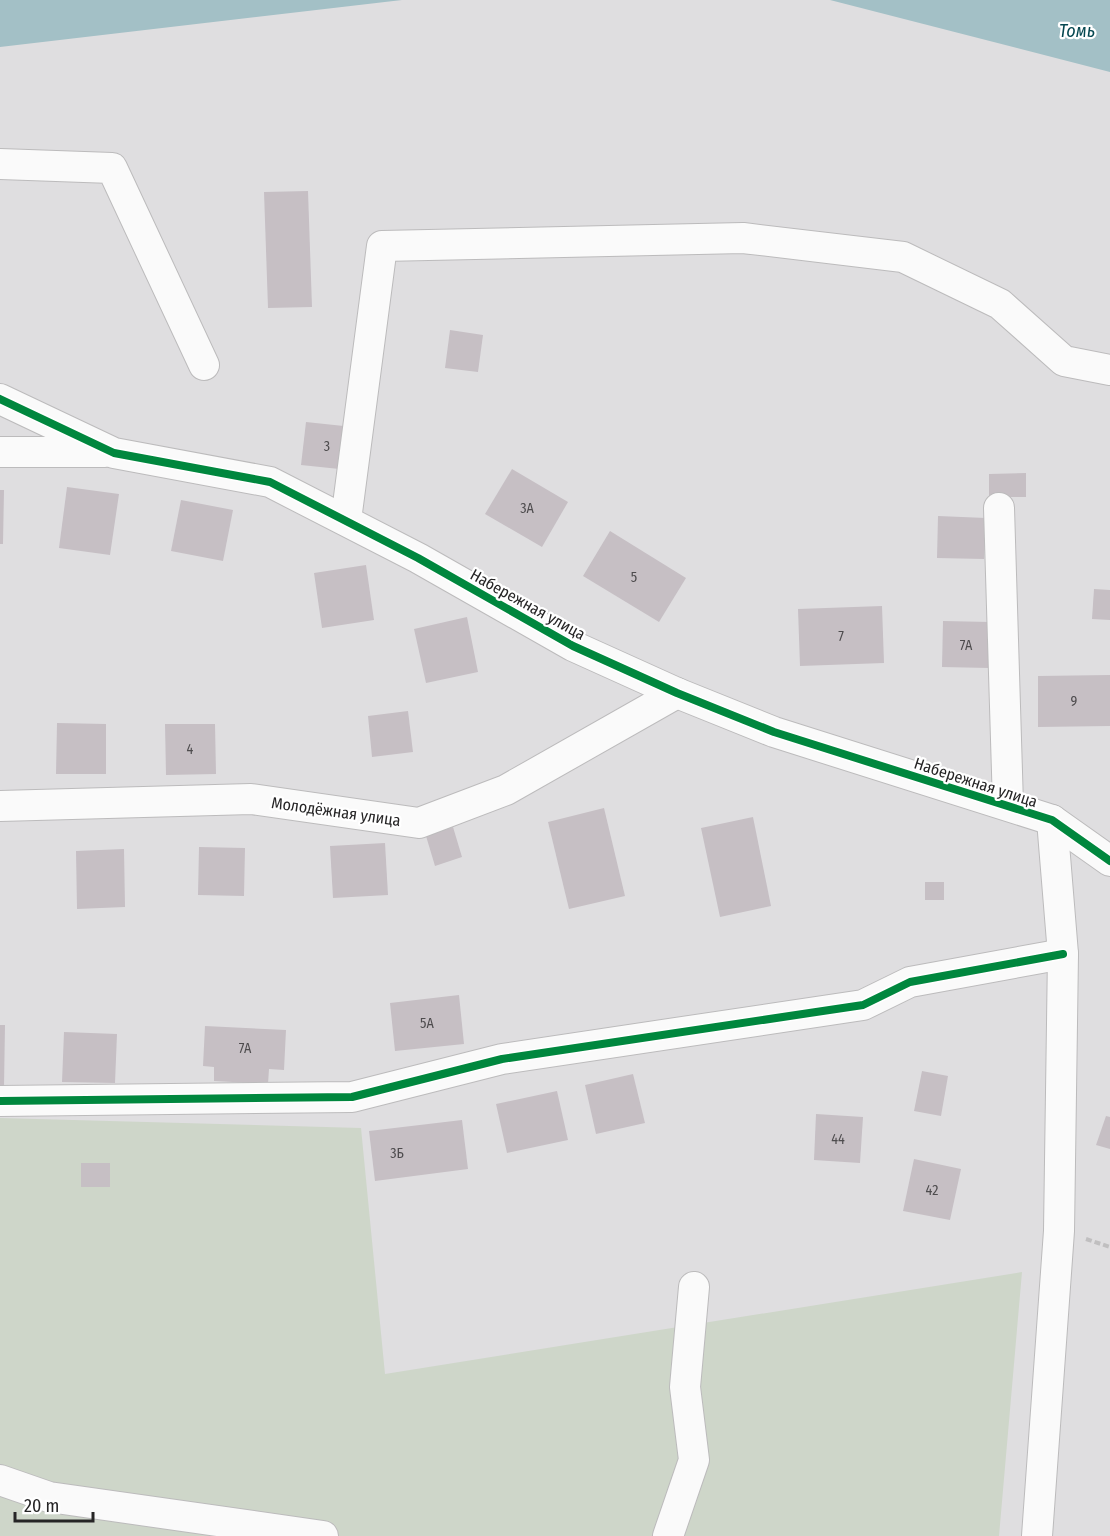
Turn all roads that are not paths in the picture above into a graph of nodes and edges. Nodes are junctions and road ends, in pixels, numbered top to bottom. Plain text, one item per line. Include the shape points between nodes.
1 (0, 164) edge
2 (204, 365) dead end
3 (1110, 370) edge
4 (0, 399) edge
5 (0, 452) edge
6 (114, 453) junction
7 (999, 508) dead end
8 (346, 520) junction
9 (677, 693) junction
10 (1008, 805) junction
11 (0, 806) edge
12 (1052, 820) junction
13 (1110, 861) edge
14 (1062, 954) junction
15 (0, 1101) edge
16 (694, 1287) dead end
17 (0, 1480) edge
18 (323, 1536) edge
19 (668, 1536) edge
20 (1037, 1536) edge

1 - 2 street via 112,168
3 - 8 street via 1064,361 1000,304 903,257 743,238 382,246
4 - 6 street, Набережная улица
5 - 6 street
6 - 8 street, Набережная улица via 270,482
7 - 10 street
8 - 9 street, Набережная улица via 573,645
9 - 10 street, Набережная улица via 774,732
9 - 11 street, Молодёжная улица via 506,790 419,823 251,799
10 - 12 street, Набережная улица
12 - 13 street, Набережная улица
12 - 14 street
14 - 15 street via 910,982 863,1005 502,1059 352,1097
14 - 20 street via 1059,1231
16 - 19 street via 685,1387 694,1460
17 - 18 street via 49,1497

